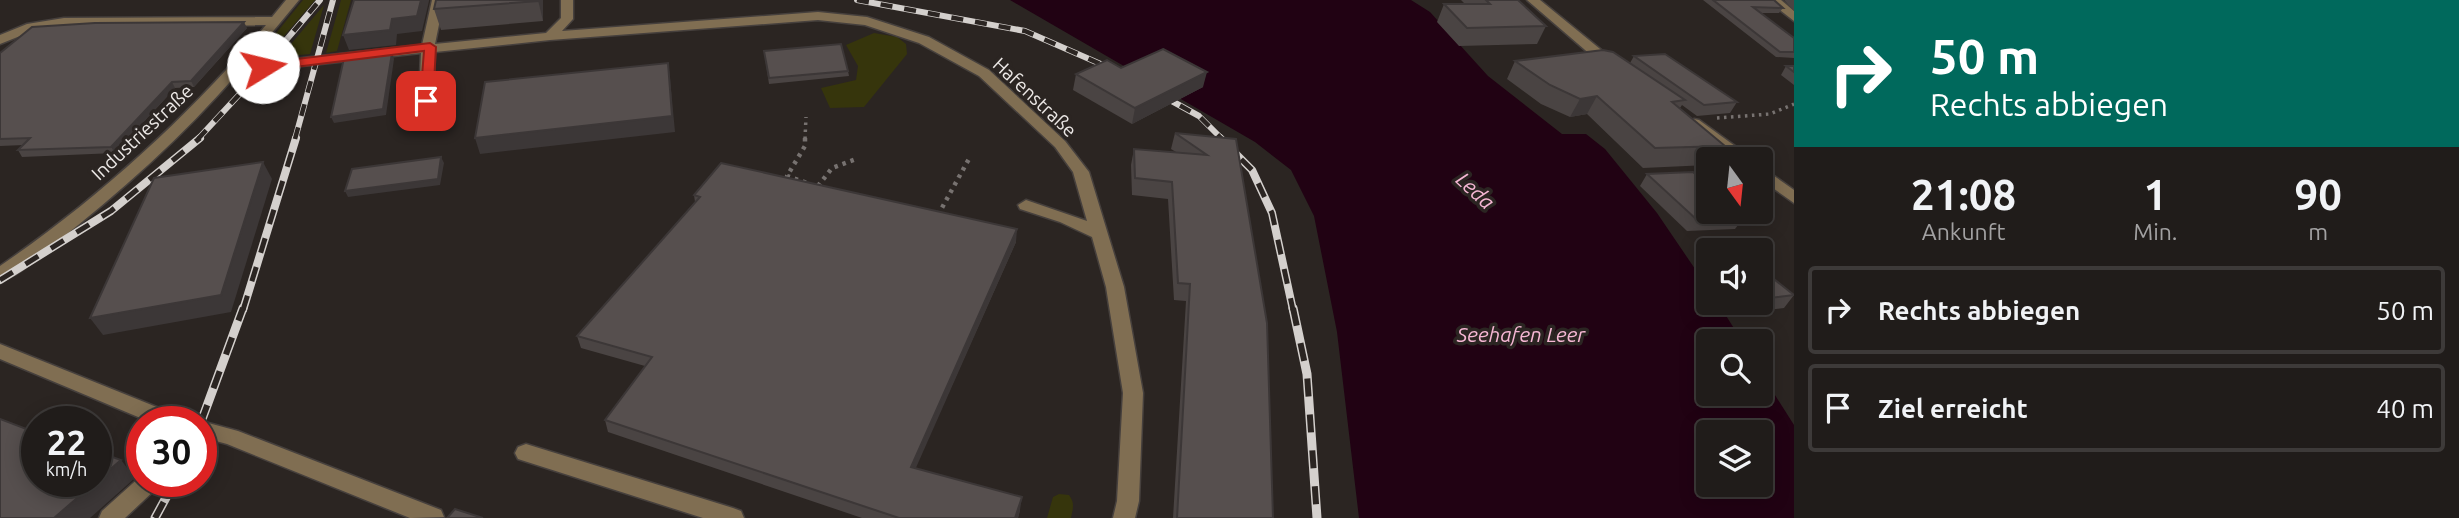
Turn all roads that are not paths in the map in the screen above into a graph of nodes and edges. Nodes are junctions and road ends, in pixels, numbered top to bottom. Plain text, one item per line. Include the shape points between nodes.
1 (293, 0) edge
2 (438, 0) edge
3 (567, 0) edge
4 (1533, 0) edge
5 (1773, 0) edge
6 (1794, 17) edge
7 (276, 21) junction
8 (550, 36) junction
9 (0, 40) edge
10 (430, 47) junction
11 (236, 69) junction
12 (1619, 71) edge
13 (1683, 115) edge
14 (425, 121) dead end
15 (1732, 147) edge
16 (1773, 181) edge
17 (1794, 198) edge
18 (1027, 205) dead end
19 (1100, 234) junction
20 (0, 275) edge
21 (0, 352) edge
22 (133, 406) edge
23 (217, 433) edge
24 (526, 453) dead end
25 (133, 497) edge
26 (433, 517) edge
27 (110, 518) edge
28 (733, 518) edge
29 (1124, 518) edge

1 - 7 street, Industriestraße
2 - 10 street
3 - 8 street via 567,19
4 - 12 street
5 - 6 street
7 - 9 street via 64,22 32,27
7 - 11 street, Industriestraße
8 - 10 street, Hafenstraße
8 - 19 street, Hafenstraße via 818,16 867,21 924,40 984,73 1060,144 1081,172
10 - 11 street, Hafenstraße
10 - 14 street
11 - 20 street, Industriestraße via 136,168
13 - 15 street
16 - 17 street
18 - 19 street
19 - 29 street, Hafenstraße via 1115,287 1133,393
21 - 22 street
23 - 26 street
24 - 28 street
25 - 27 street

